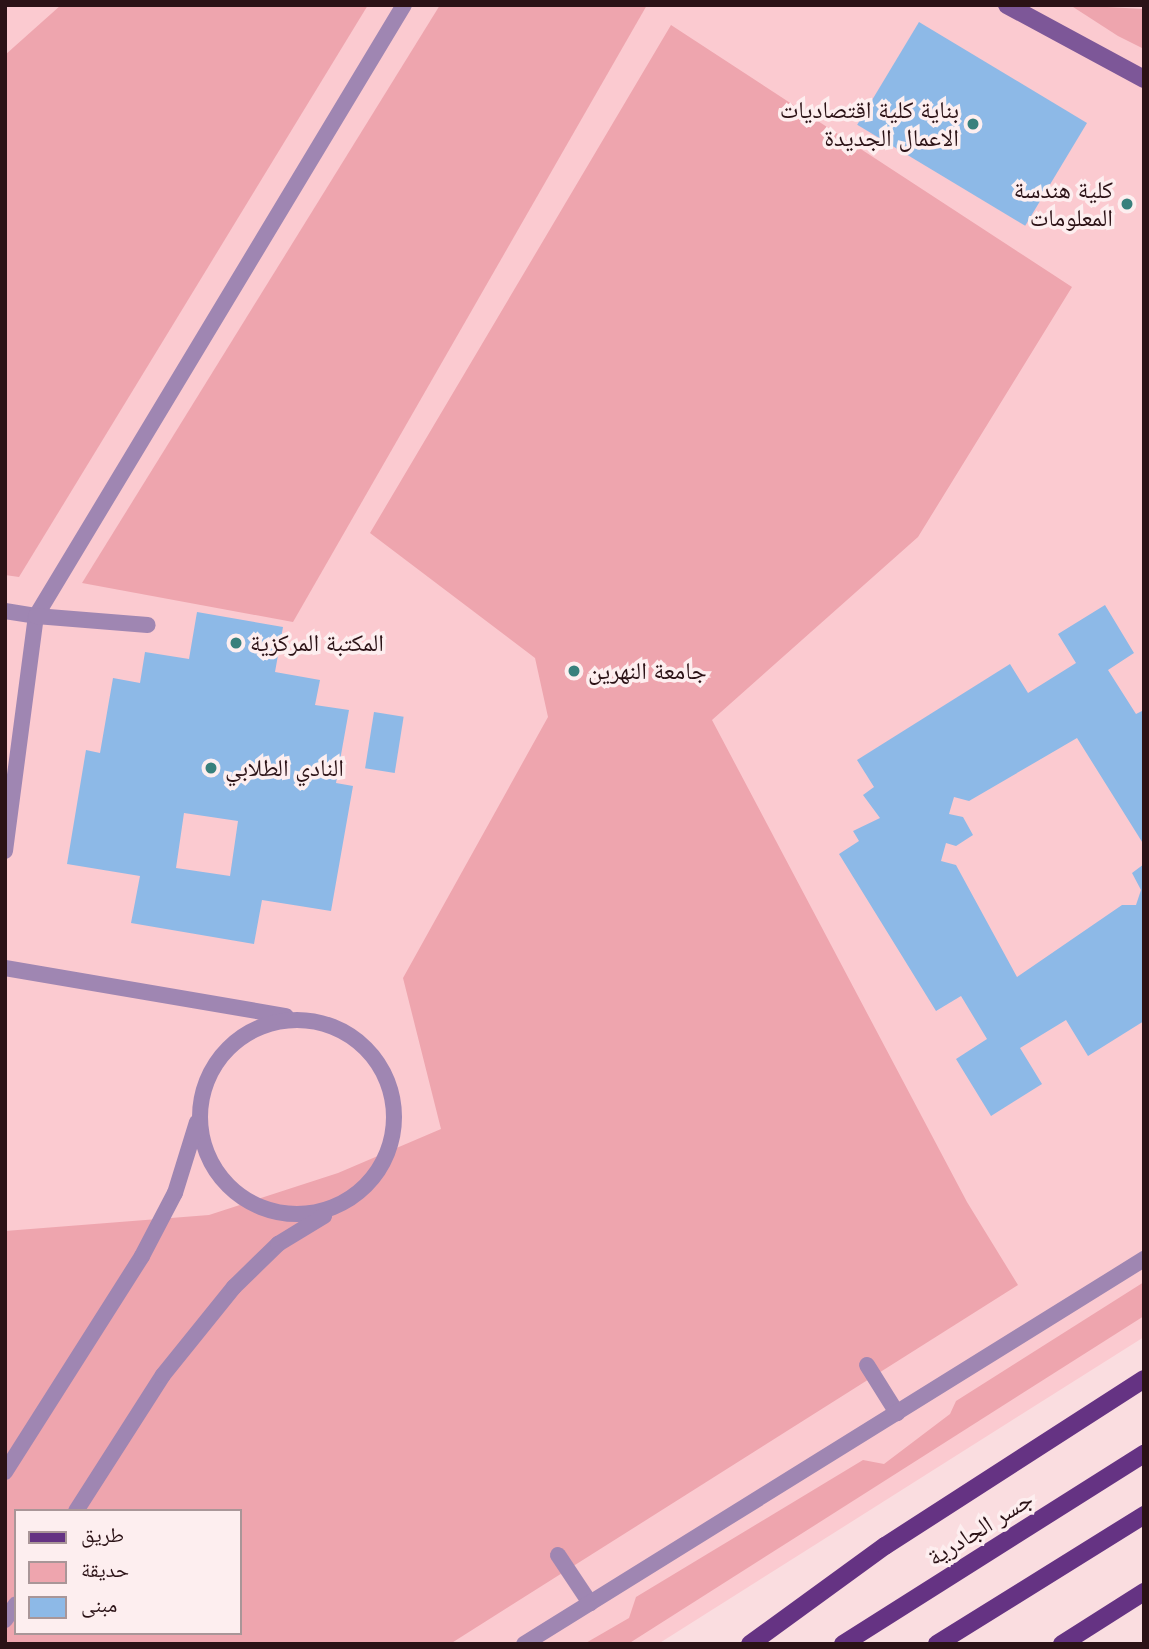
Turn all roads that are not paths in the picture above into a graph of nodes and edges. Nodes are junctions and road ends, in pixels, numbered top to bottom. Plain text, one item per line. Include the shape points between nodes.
1 (404, 5) edge
2 (1007, 5) edge
3 (1027, 10) edge
4 (1144, 79) edge
5 (5, 611) edge
6 (36, 616) junction
7 (148, 625) dead end
8 (5, 851) edge
9 (5, 968) edge
10 (300, 1019) junction
11 (203, 1089) junction
12 (340, 1205) junction
13 (1144, 1259) edge
14 (867, 1365) dead end
15 (1144, 1379) edge
16 (897, 1413) junction
17 (1144, 1454) edge
18 (5, 1472) edge
19 (77, 1509) edge
20 (1144, 1515) edge
21 (558, 1555) dead end
22 (1144, 1592) edge
23 (590, 1603) junction
24 (524, 1644) edge
25 (750, 1644) edge
26 (843, 1644) edge
27 (937, 1644) edge
28 (1062, 1644) edge

1 - 6 lane
2 - 3 street
3 - 4 street
5 - 6 lane
6 - 7 lane
6 - 8 lane
9 - 10 lane
10 - 11 lane via 268,1023 240,1038 217,1060
10 - 12 lane via 332,1025 360,1041 381,1066 393,1096 394,1129 385,1160 366,1187
11 - 12 lane via 199,1121 205,1152 221,1180 246,1201 276,1213 308,1215
11 - 18 lane via 192,1145 175,1193 142,1256
12 - 19 lane via 278,1244 234,1287 163,1375
13 - 16 lane
14 - 16 lane
15 - 25 main road via 885,1546
16 - 23 lane
17 - 26 main road, جسر الجادرية
20 - 27 main road
21 - 23 lane
22 - 28 main road
23 - 24 lane

